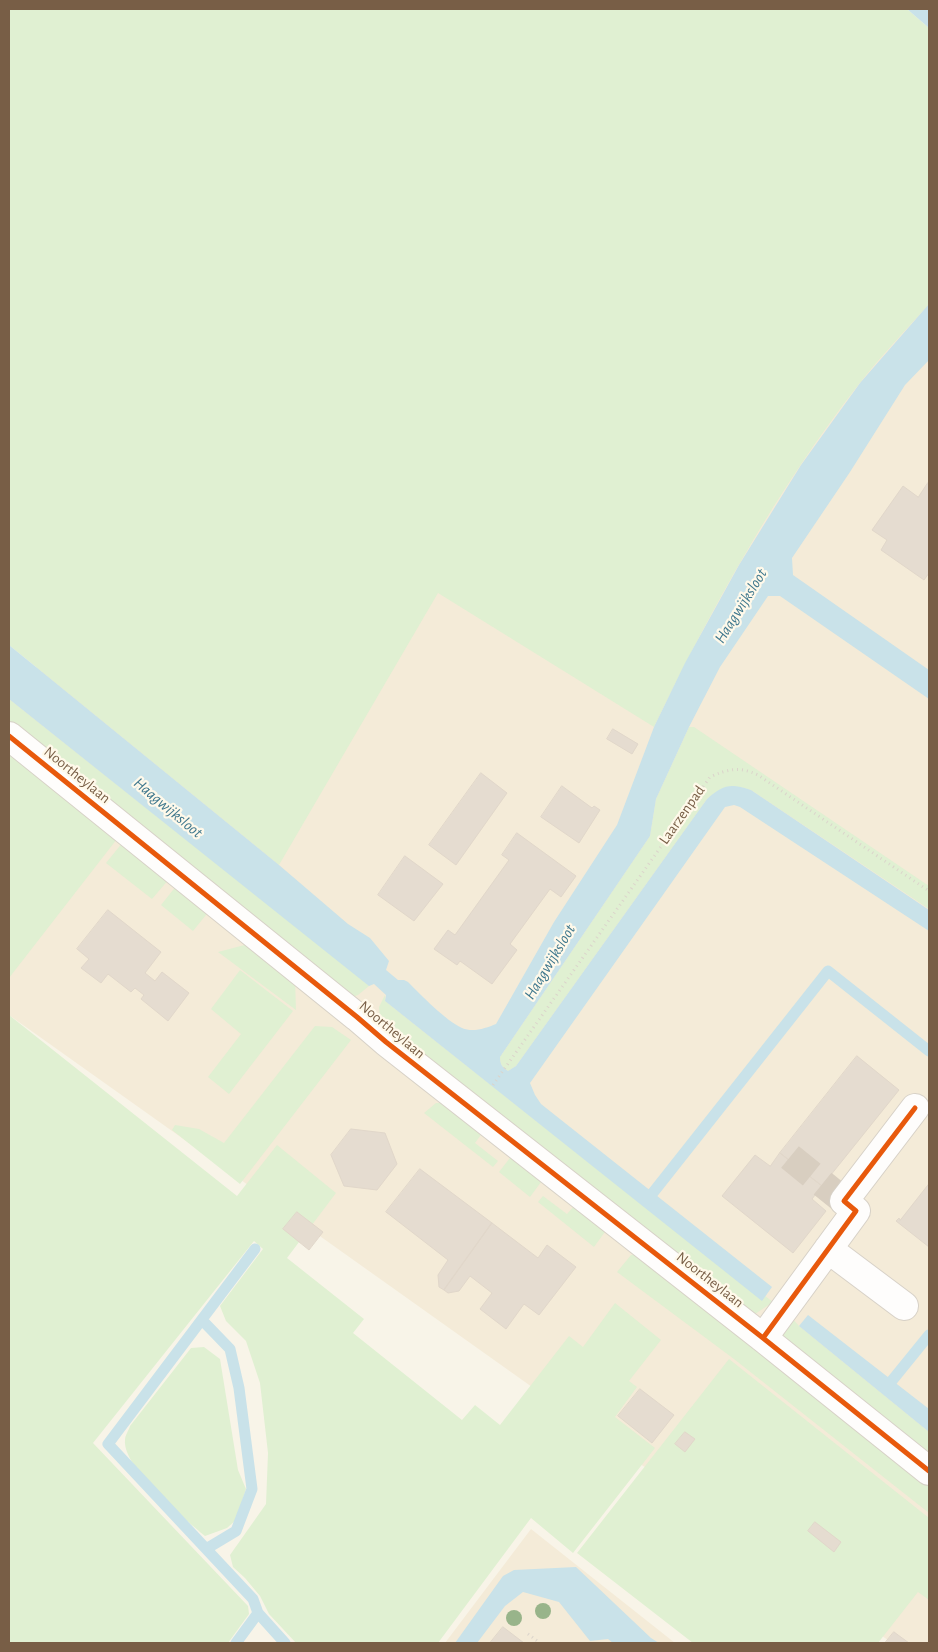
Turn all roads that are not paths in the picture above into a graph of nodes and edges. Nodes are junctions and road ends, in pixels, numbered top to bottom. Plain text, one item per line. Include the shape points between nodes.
1 (9, 736) edge
2 (915, 1108) dead end
3 (828, 1248) junction
4 (904, 1306) dead end
5 (763, 1338) junction
6 (929, 1471) edge

1 - 5 street, Noortheylaan via 393,1048
2 - 3 street via 844,1201 856,1211
3 - 4 street
3 - 5 street
5 - 6 street, Noortheylaan

